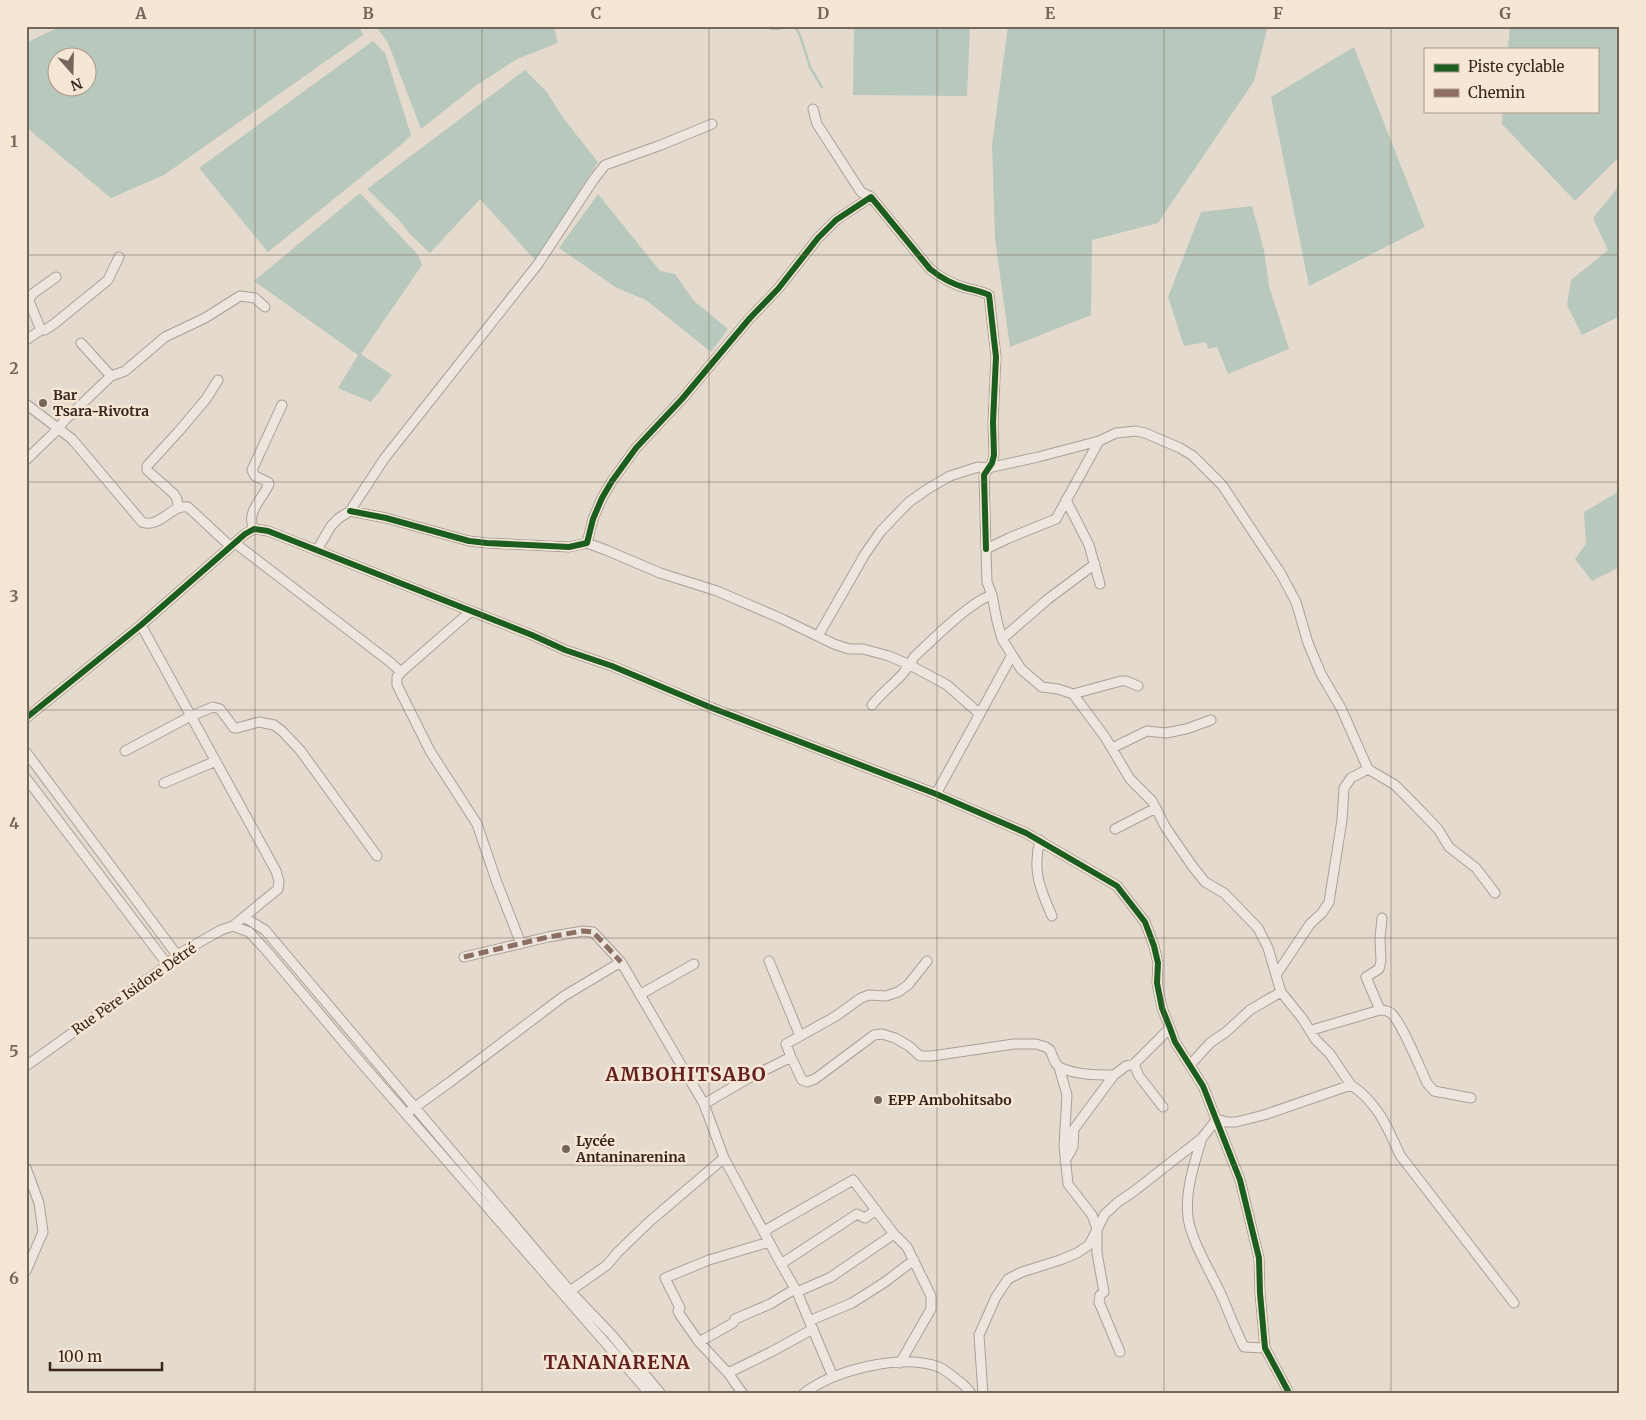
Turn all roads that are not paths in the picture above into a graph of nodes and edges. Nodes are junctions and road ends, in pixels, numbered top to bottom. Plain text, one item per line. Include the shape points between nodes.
1 (813, 109) dead end
2 (712, 124) dead end
3 (871, 197) junction
4 (118, 257) dead end
5 (56, 277) dead end
6 (265, 307) dead end
7 (40, 330) junction
8 (26, 340) edge
9 (81, 344) dead end
10 (111, 376) junction
11 (218, 380) dead end
12 (26, 404) edge
13 (282, 405) dead end
14 (58, 429) junction
15 (1099, 441) junction
16 (26, 445) edge
17 (29, 458) edge
18 (988, 468) junction
19 (1066, 500) junction
20 (178, 508) junction
21 (350, 511) junction
22 (254, 528) junction
23 (587, 543) junction
24 (232, 545) junction
25 (986, 549) junction
26 (317, 550) junction
27 (1095, 564) junction
28 (1100, 584) dead end
29 (992, 595) junction
30 (471, 611) junction
31 (141, 625) junction
32 (818, 636) junction
33 (1002, 638) junction
34 (1012, 655) junction
35 (910, 665) junction
36 (401, 672) junction
37 (1138, 686) dead end
38 (1073, 694) junction
39 (872, 705) dead end
40 (980, 714) junction
41 (191, 716) junction
42 (26, 718) edge
43 (1211, 720) dead end
44 (1112, 748) junction
45 (125, 751) dead end
46 (26, 752) edge
47 (216, 761) junction
48 (1368, 769) junction
49 (26, 778) edge
50 (164, 783) dead end
51 (936, 794) junction
52 (1156, 808) junction
53 (1115, 828) dead end
54 (1040, 840) junction
55 (377, 856) dead end
56 (1495, 892) dead end
57 (1052, 916) dead end
58 (244, 917) junction
59 (1382, 918) dead end
60 (233, 926) junction
61 (521, 944) junction
62 (177, 955) junction
63 (464, 957) dead end
64 (769, 960) dead end
65 (927, 961) dead end
66 (621, 962) junction
67 (167, 964) junction
68 (694, 964) dead end
69 (1276, 975) junction
70 (1281, 992) junction
71 (641, 994) junction
72 (1380, 1010) junction
73 (1170, 1028) junction
74 (1312, 1030) junction
75 (800, 1036) junction
76 (361, 1042) junction
77 (350, 1051) junction
78 (791, 1057) junction
79 (1134, 1064) junction
80 (1190, 1065) junction
81 (26, 1066) edge
82 (1059, 1067) junction
83 (1114, 1075) junction
84 (1351, 1085) junction
85 (1471, 1098) dead end
86 (704, 1104) junction
87 (414, 1107) junction
88 (1163, 1107) dead end
89 (406, 1114) junction
90 (1217, 1118) junction
91 (1202, 1138) junction
92 (724, 1158) junction
93 (1065, 1161) junction
94 (26, 1168) edge
95 (876, 1210) junction
96 (511, 1228) junction
97 (1097, 1229) junction
98 (764, 1231) junction
99 (894, 1234) junction
100 (769, 1242) junction
101 (914, 1260) junction
102 (781, 1264) junction
103 (26, 1271) edge
104 (564, 1289) junction
105 (796, 1290) junction
106 (1514, 1303) dead end
107 (811, 1325) junction
108 (699, 1342) junction
109 (1265, 1348) junction
110 (1120, 1352) dead end
111 (900, 1363) junction
112 (728, 1373) junction
113 (833, 1377) junction
114 (649, 1389) edge
115 (1288, 1391) dead end
116 (661, 1394) edge
117 (743, 1394) edge
118 (803, 1394) edge
119 (971, 1394) edge
120 (983, 1394) edge

1 - 3 street via 817,124 861,192
2 - 21 street via 605,165 538,264 384,459
3 - 18 street via 941,278 989,295 996,357 994,455
3 - 23 street via 836,220 818,238 778,289 636,448 602,498 592,519
4 - 7 street via 106,283 54,324
5 - 7 street via 31,295 29,301
6 - 10 street via 255,298 240,296 205,318 165,337 125,371
7 - 8 street
9 - 10 street
10 - 14 street
11 - 20 street via 180,431 147,466 147,470 174,494
12 - 14 street
13 - 22 street via 252,470 255,476 269,484 252,514
14 - 17 street
14 - 20 street via 84,451 142,522 152,524
15 - 18 street
15 - 19 street
15 - 48 street via 1116,433 1145,433 1193,456 1222,485 1296,602 1321,674
16 - 17 street
18 - 25 street via 984,475
18 - 32 street via 950,476 918,495 903,509 880,532
19 - 25 street via 1056,519
19 - 27 street
20 - 24 street via 188,507
21 - 23 street via 478,542 569,547
21 - 26 street via 332,526
22 - 24 street
22 - 26 street
23 - 32 street via 660,573 717,591
24 - 31 street
24 - 36 street
25 - 29 street via 987,582
26 - 30 street
27 - 28 street
27 - 33 street
29 - 33 street
29 - 35 street via 967,610 914,657
30 - 36 street
30 - 51 street
31 - 41 street, Rue Père Isidore Détré
31 - 42 street
32 - 35 street via 849,649 863,649
33 - 34 street
34 - 38 street via 1021,669 1042,687
34 - 40 street
35 - 39 street
35 - 40 street via 947,685
36 - 61 street via 397,685 430,751 477,824
37 - 38 street via 1121,681
38 - 44 street
40 - 51 street
41 - 45 street
41 - 47 street, Rue Père Isidore Détré
41 - 55 street via 217,707 234,728 259,722 274,725 300,750
43 - 44 street via 1166,734 1147,731
44 - 52 street via 1130,779
46 - 62 street
47 - 50 street
47 - 58 street, Rue Père Isidore Détré via 279,881 278,889
48 - 56 street via 1395,785 1438,829 1449,847 1476,868
48 - 69 street via 1351,778 1344,788 1329,902
49 - 67 street
51 - 54 street
52 - 53 street
52 - 69 street via 1205,882 1224,893 1258,928
54 - 57 street via 1036,867 1042,895
54 - 73 street via 1117,886 1145,922 1154,946 1158,963 1157,983
58 - 60 street, Rue Père Isidore Détré
58 - 76 street via 265,930
59 - 72 street via 1379,969 1366,977
60 - 62 street, Rue Père Isidore Détré
60 - 77 street via 249,932
61 - 63 street
61 - 66 street via 593,932
62 - 67 street, Rue Père Isidore Détré
64 - 75 street
65 - 75 street via 898,992 861,998
66 - 71 street
66 - 87 street via 564,996
67 - 81 street, Rue Père Isidore Détré
68 - 71 street
69 - 70 street
70 - 74 street
70 - 80 street via 1250,1010 1210,1043
71 - 86 street
72 - 74 street
72 - 85 street via 1392,1014 1399,1024 1427,1083 1434,1091
73 - 79 street
73 - 80 street
74 - 84 street via 1316,1040
75 - 78 street via 786,1044
76 - 77 street
76 - 87 street
77 - 89 street
78 - 82 street via 802,1080 807,1082 874,1035 882,1034 909,1046 920,1056 1036,1044 1050,1050
78 - 86 street
79 - 83 street
79 - 88 street via 1139,1076
80 - 90 street
82 - 83 street via 1094,1075
82 - 93 street via 1066,1095
83 - 93 street via 1074,1129 1073,1147
84 - 90 street via 1236,1122
84 - 106 street via 1373,1104 1400,1155
86 - 92 street
87 - 89 street
87 - 96 street
89 - 96 street
90 - 91 street
90 - 109 street via 1240,1180 1259,1258
91 - 97 street via 1118,1202 1105,1214
91 - 109 street via 1192,1171 1187,1206 1191,1231 1244,1347
92 - 98 street
92 - 104 street via 649,1222 607,1265
93 - 97 street via 1068,1184 1092,1215
94 - 103 street via 39,1203 43,1232
95 - 98 street via 853,1180
95 - 99 street
95 - 102 street via 865,1218 857,1214
96 - 104 street
97 - 110 street via 1096,1253 1104,1292 1099,1302
97 - 120 street via 1089,1245 1077,1253 1008,1279 980,1336
98 - 100 street
99 - 101 street
99 - 105 street via 831,1278
100 - 102 street
100 - 108 street via 709,1260 665,1278 680,1308 678,1311
101 - 107 street via 852,1303
101 - 111 street via 931,1296 931,1309
102 - 105 street
104 - 114 street via 612,1335
105 - 107 street
105 - 108 street via 735,1319
107 - 112 street via 771,1352
107 - 113 street
108 - 112 street
109 - 115 street
111 - 113 street via 882,1363
111 - 119 street via 940,1367 967,1387
112 - 117 street
113 - 118 street
114 - 116 street

